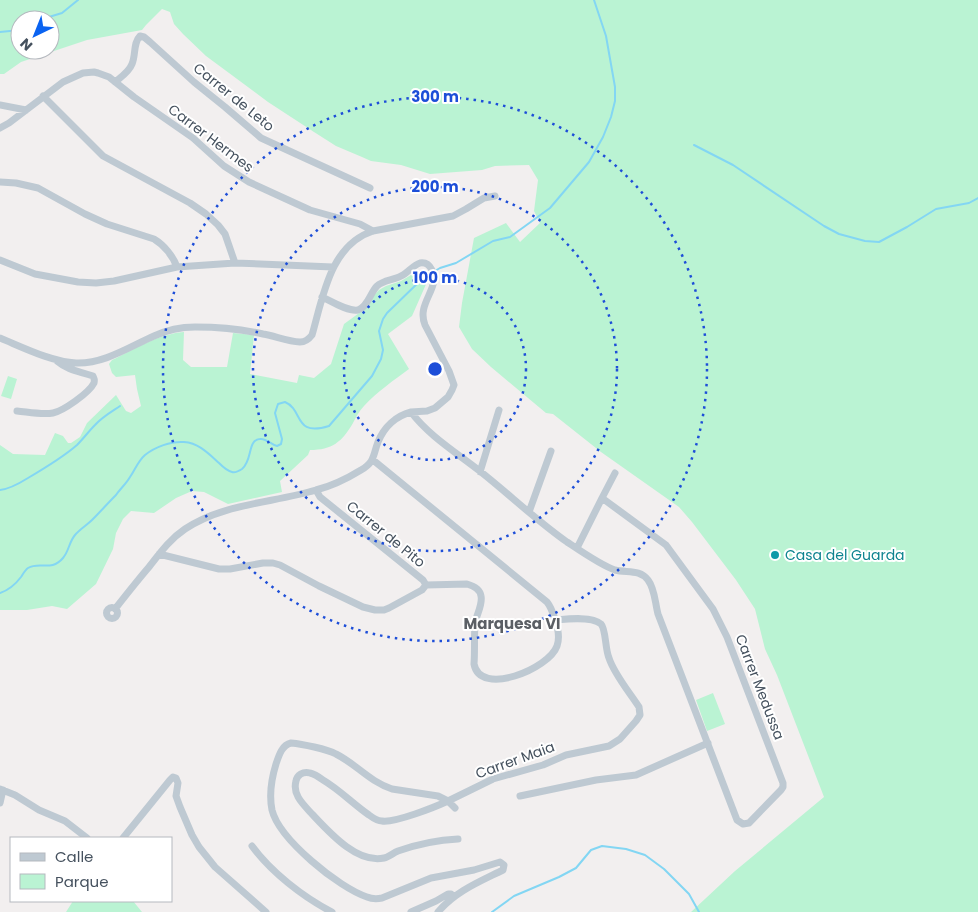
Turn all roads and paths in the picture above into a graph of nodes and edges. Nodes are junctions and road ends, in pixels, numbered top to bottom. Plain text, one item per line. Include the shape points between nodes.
1 (115, 82) junction
2 (43, 96) junction
3 (0, 105) edge
4 (26, 110) junction
5 (0, 128) edge
6 (0, 182) edge
7 (370, 188) dead end
8 (495, 196) dead end
9 (373, 231) junction
10 (0, 260) edge
11 (235, 263) junction
12 (177, 267) junction
13 (333, 267) junction
14 (322, 297) junction
15 (0, 338) edge
16 (56, 359) junction
17 (499, 410) dead end
18 (17, 411) dead end
19 (411, 412) junction
20 (551, 451) dead end
21 (373, 460) junction
22 (480, 472) junction
23 (615, 473) dead end
24 (316, 490) junction
25 (602, 498) junction
26 (529, 512) junction
27 (577, 548) junction
28 (159, 554) junction
29 (426, 585) junction
30 (115, 609) dead end
31 (556, 620) junction
32 (708, 743) junction
33 (2, 789) edge
34 (520, 796) dead end
35 (448, 801) junction
36 (0, 804) edge
37 (455, 808) dead end
38 (86, 837) edge
39 (124, 837) edge
40 (458, 839) dead end
41 (252, 846) dead end
42 (454, 897) junction
43 (266, 912) edge
44 (332, 912) edge
45 (411, 912) edge
46 (438, 912) edge

1 - 2 street, Carrer Hermes via 102,74 89,72 69,78
1 - 7 street, Carrer de Leto via 130,67 137,39 142,36 261,138
1 - 9 street, Carrer Hermes via 249,182 310,210 360,224
2 - 4 street, Carrer Hermes
2 - 11 street via 102,156 206,214 225,234
3 - 4 street
4 - 5 street, Carrer Hermes
6 - 12 street via 38,188 107,224 154,239
8 - 9 street via 484,198 453,216
9 - 13 street via 350,245
10 - 12 street via 34,274 96,283
11 - 12 street
11 - 13 street
13 - 14 street
14 - 16 street via 312,335 304,341 236,329 187,328 155,335 116,354 91,361 74,363
14 - 19 street via 350,310 358,310 381,283 400,277 418,264 426,264 432,269 434,282 423,309 423,318 454,385 448,397 435,408
15 - 16 street
16 - 18 street via 72,370 93,376 93,384 85,394 56,412
17 - 22 street
19 - 21 street via 387,428 379,440
19 - 22 street, Carrer Medussa
20 - 26 street
21 - 24 street via 355,474
21 - 31 street via 547,602
22 - 26 street, Carrer Medussa
23 - 25 street
24 - 28 street via 241,506 208,517 184,529
24 - 29 street, Carrer de Pito via 320,497
25 - 27 street
25 - 32 street, Carrer Medussa via 666,545 722,625 783,783 783,787 751,822 743,824 737,820
26 - 27 street, Carrer Medussa
27 - 32 street, Carrer Medussa via 612,569 641,573 649,581 658,614
28 - 29 street via 219,569 273,563 349,601 375,610 389,608
28 - 30 street
29 - 31 street, Carrer de Pito via 467,584 479,591 481,601 475,626 475,668 490,679 519,675 547,661 558,643
31 - 35 street, Carrer Maia via 588,620 602,625 610,660 640,707 639,718 609,746 566,755 493,779
32 - 34 street via 636,775
33 - 36 street
33 - 38 street via 65,822
35 - 37 street
35 - 40 street via 391,821 381,821 312,773 304,772 295,784 298,798 314,816 347,847 362,855 385,858 437,840
35 - 42 street via 438,796 386,787 337,754 291,743 284,747 279,757 271,791 274,814 294,844 326,874 365,897 382,898 431,878 500,862 504,865 502,870
39 - 43 street via 171,778 176,778 176,796 199,847 215,867
41 - 44 street via 293,886
42 - 45 street via 448,894
42 - 46 street

